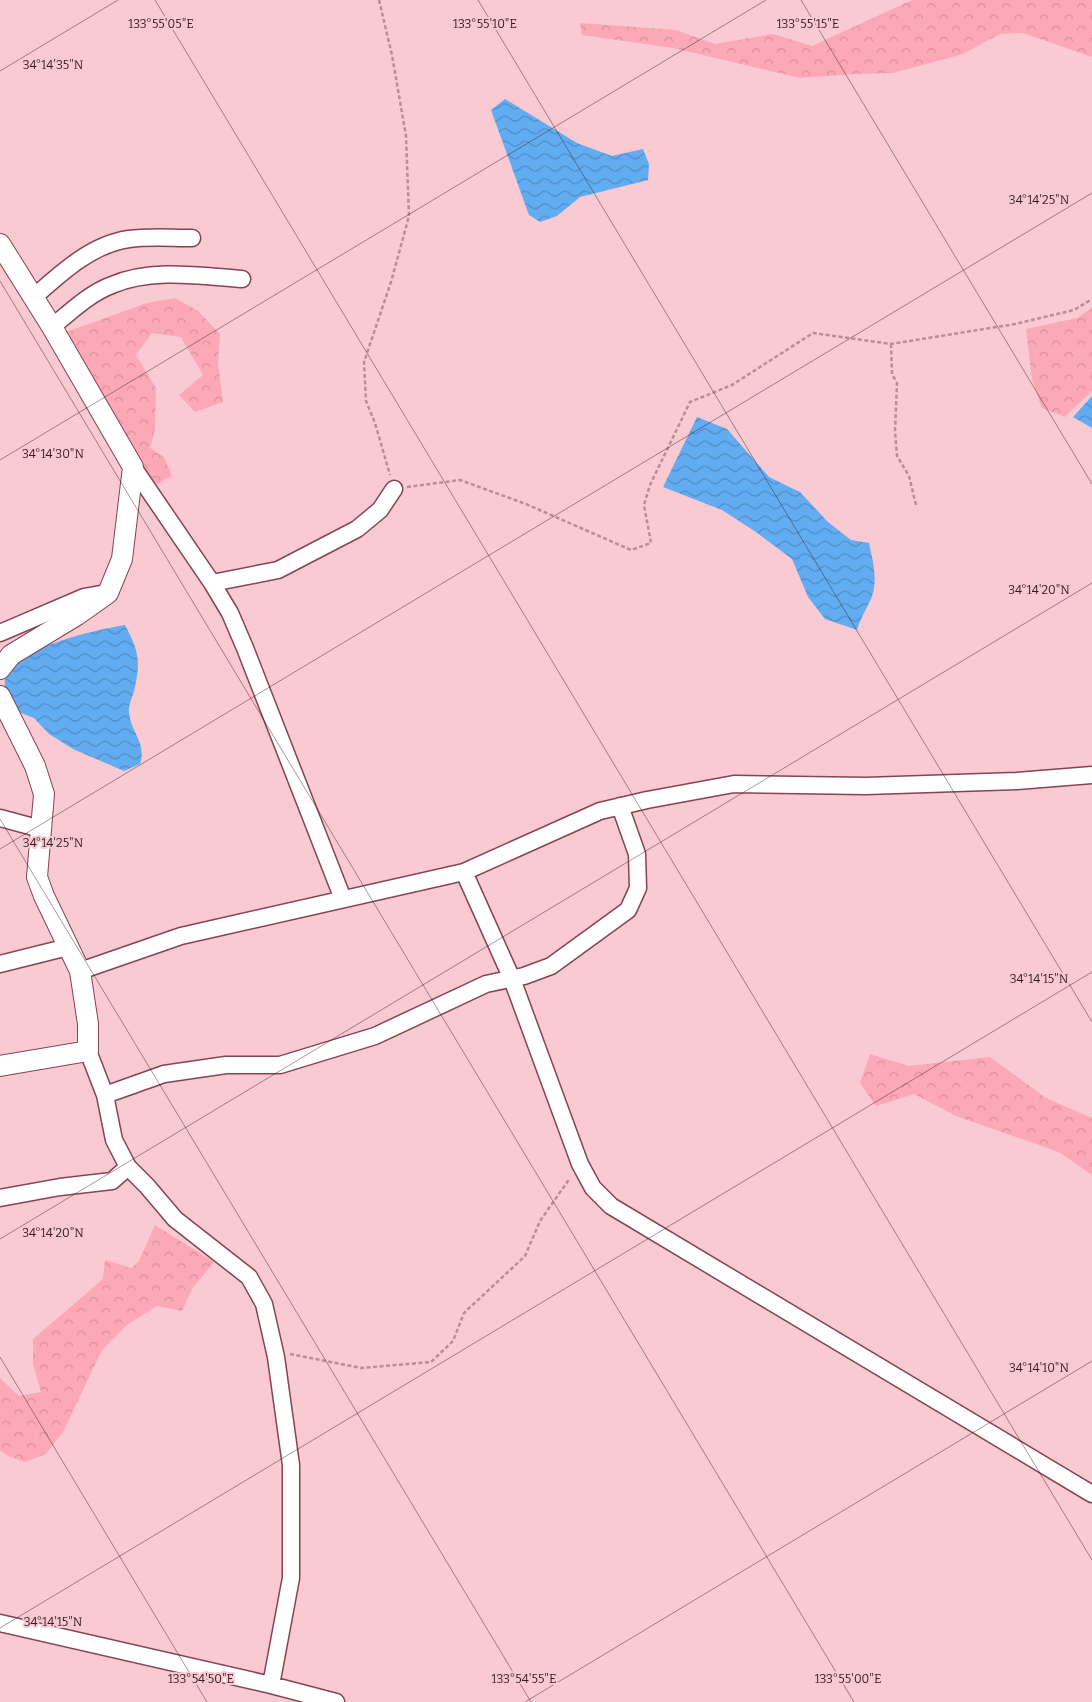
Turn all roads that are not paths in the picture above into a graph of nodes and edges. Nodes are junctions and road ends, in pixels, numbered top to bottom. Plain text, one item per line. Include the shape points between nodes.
1 (192, 238) dead end
2 (0, 244) edge
3 (242, 279) dead end
4 (34, 296) junction
5 (52, 327) junction
6 (134, 467) junction
7 (394, 488) road end
8 (212, 583) junction
9 (108, 593) junction
10 (0, 633) edge
11 (0, 669) edge
12 (0, 696) edge
13 (1092, 775) edge
14 (620, 806) junction
15 (0, 818) edge
16 (40, 829) junction
17 (464, 872) junction
18 (343, 899) junction
19 (68, 946) junction
20 (0, 964) edge
21 (80, 971) junction
22 (512, 978) junction
23 (88, 1051) junction
24 (0, 1066) edge
25 (105, 1095) junction
26 (128, 1167) junction
27 (0, 1198) edge
28 (1092, 1494) edge
29 (0, 1624) edge
30 (271, 1685) junction
31 (336, 1702) edge

1 - 4 street via 128,239 98,249 69,266
2 - 4 street
3 - 5 street via 162,274 140,277 111,285
4 - 5 street
5 - 6 street
6 - 8 street
6 - 9 street via 122,559
7 - 8 street via 380,510 357,529 303,558 278,570
8 - 18 street via 245,648
9 - 10 street via 84,597
9 - 11 street via 12,655
12 - 16 street via 35,766 44,794
13 - 14 street via 866,786 734,784
14 - 17 street via 600,811
14 - 22 street via 637,854 638,888 628,910 551,966
15 - 16 street
16 - 19 street via 37,877
17 - 18 street
17 - 22 street
18 - 21 street via 181,936
19 - 20 street
19 - 21 street
21 - 23 street via 88,1024
22 - 25 street via 486,984 375,1036 280,1065 226,1064 164,1074
22 - 28 street via 580,1164 593,1188 611,1206
23 - 24 street
23 - 25 street
25 - 26 street via 114,1140
26 - 27 street via 112,1181
26 - 30 street via 175,1219 249,1277 264,1304 276,1357 291,1465 291,1578
29 - 30 street
30 - 31 street

